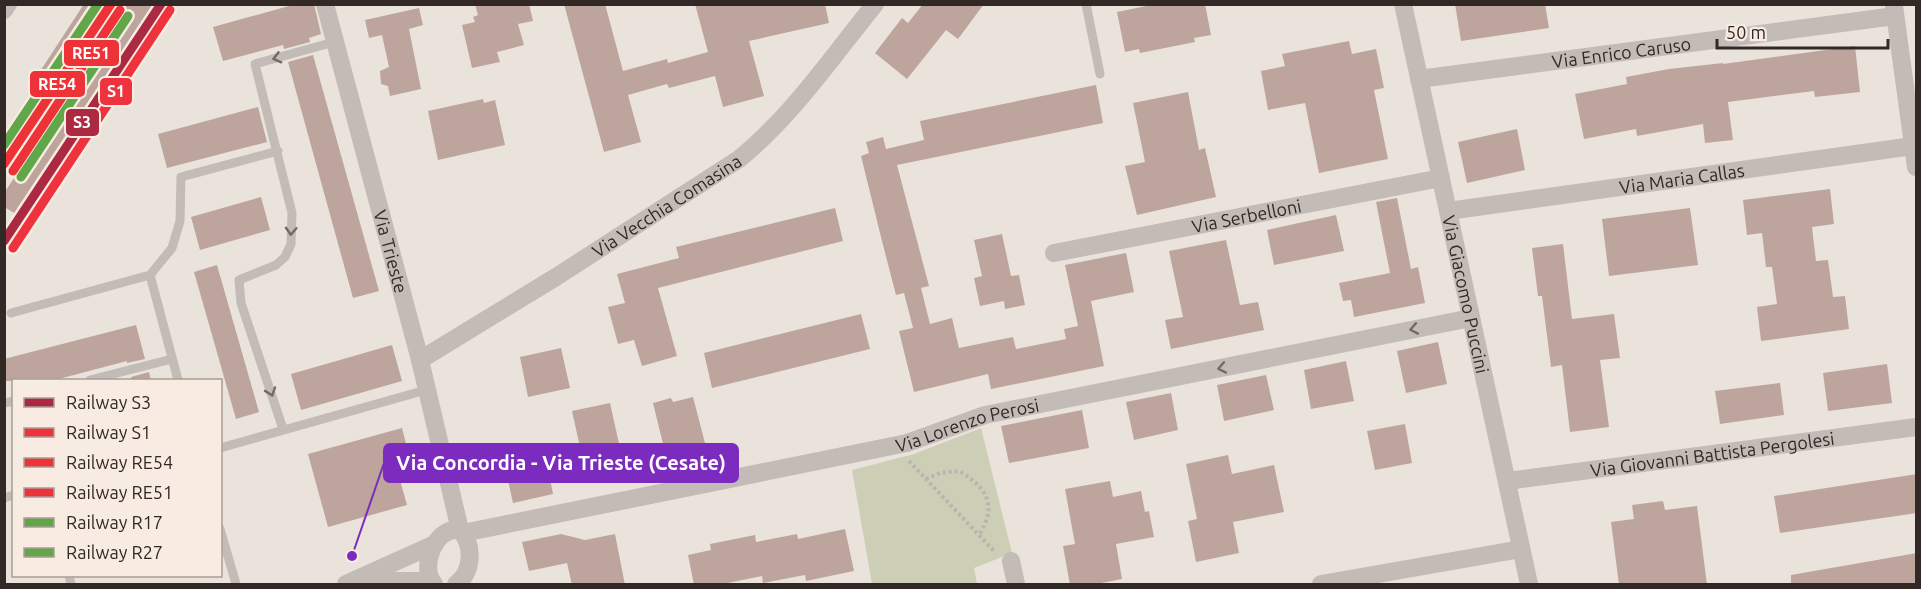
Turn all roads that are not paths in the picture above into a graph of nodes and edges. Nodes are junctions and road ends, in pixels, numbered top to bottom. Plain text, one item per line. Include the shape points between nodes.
1 (8, 4) edge
2 (325, 4) edge
3 (875, 4) edge
4 (1086, 4) edge
5 (1403, 4) edge
6 (4, 10) edge
7 (1895, 10) edge
8 (334, 42) junction
9 (1100, 74) dead end
10 (1419, 79) junction
11 (1913, 146) junction
12 (278, 151) junction
13 (1917, 167) edge
14 (1441, 178) junction
15 (1448, 211) junction
16 (1054, 253) dead end
17 (150, 274) junction
18 (11, 313) dead end
19 (1471, 318) junction
20 (172, 359) junction
21 (420, 360) junction
22 (97, 379) edge
23 (177, 379) edge
24 (426, 390) junction
25 (1917, 428) edge
26 (283, 429) junction
27 (222, 447) edge
28 (1507, 482) junction
29 (457, 531) junction
30 (222, 536) edge
31 (435, 544) junction
32 (1521, 549) junction
33 (1005, 559) road end
34 (469, 577) edge
35 (433, 583) edge
36 (348, 584) edge
37 (236, 585) edge
38 (456, 585) edge
39 (1016, 585) edge
40 (1321, 585) edge
41 (1529, 585) edge

1 - 6 street
2 - 8 street, Via Trieste
3 - 21 street, Via Vecchia Comasina via 782,118 739,159
4 - 9 lane
5 - 10 street, Via Giacomo Puccini
7 - 10 street, Via Enrico Caruso
7 - 11 street
8 -> 12 lane via 255,64
8 - 21 street, Via Trieste
10 - 14 street, Via Giacomo Puccini
11 - 13 street
11 - 15 street, Via Maria Callas
12 - 17 lane via 181,177 180,221 172,248
12 -> 26 lane via 292,213 291,244 276,264 239,280 241,303
14 - 15 street, Via Giacomo Puccini
14 - 16 street, Via Serbelloni
15 - 19 street, Via Giacomo Puccini
17 - 18 lane
17 - 20 lane
19 - 28 street, Via Giacomo Puccini
19 -> 29 street, Via Lorenzo Perosi via 985,415 906,450
20 - 22 lane
20 - 23 lane
21 - 24 street, Via Trieste
24 - 26 lane
24 - 29 street, Via Trieste
25 - 28 street, Via Giovanni Battista Pergolesi
26 - 27 lane
28 - 32 street, Via Giacomo Puccini
29 - 31 street via 444,533
29 - 34 street, Via Trieste via 469,550
30 - 37 lane
31 - 35 street via 428,570
31 - 36 street
32 - 40 street
32 - 41 street, Via Giacomo Puccini
33 - 39 street
34 - 38 street
35 - 36 street via 375,580

